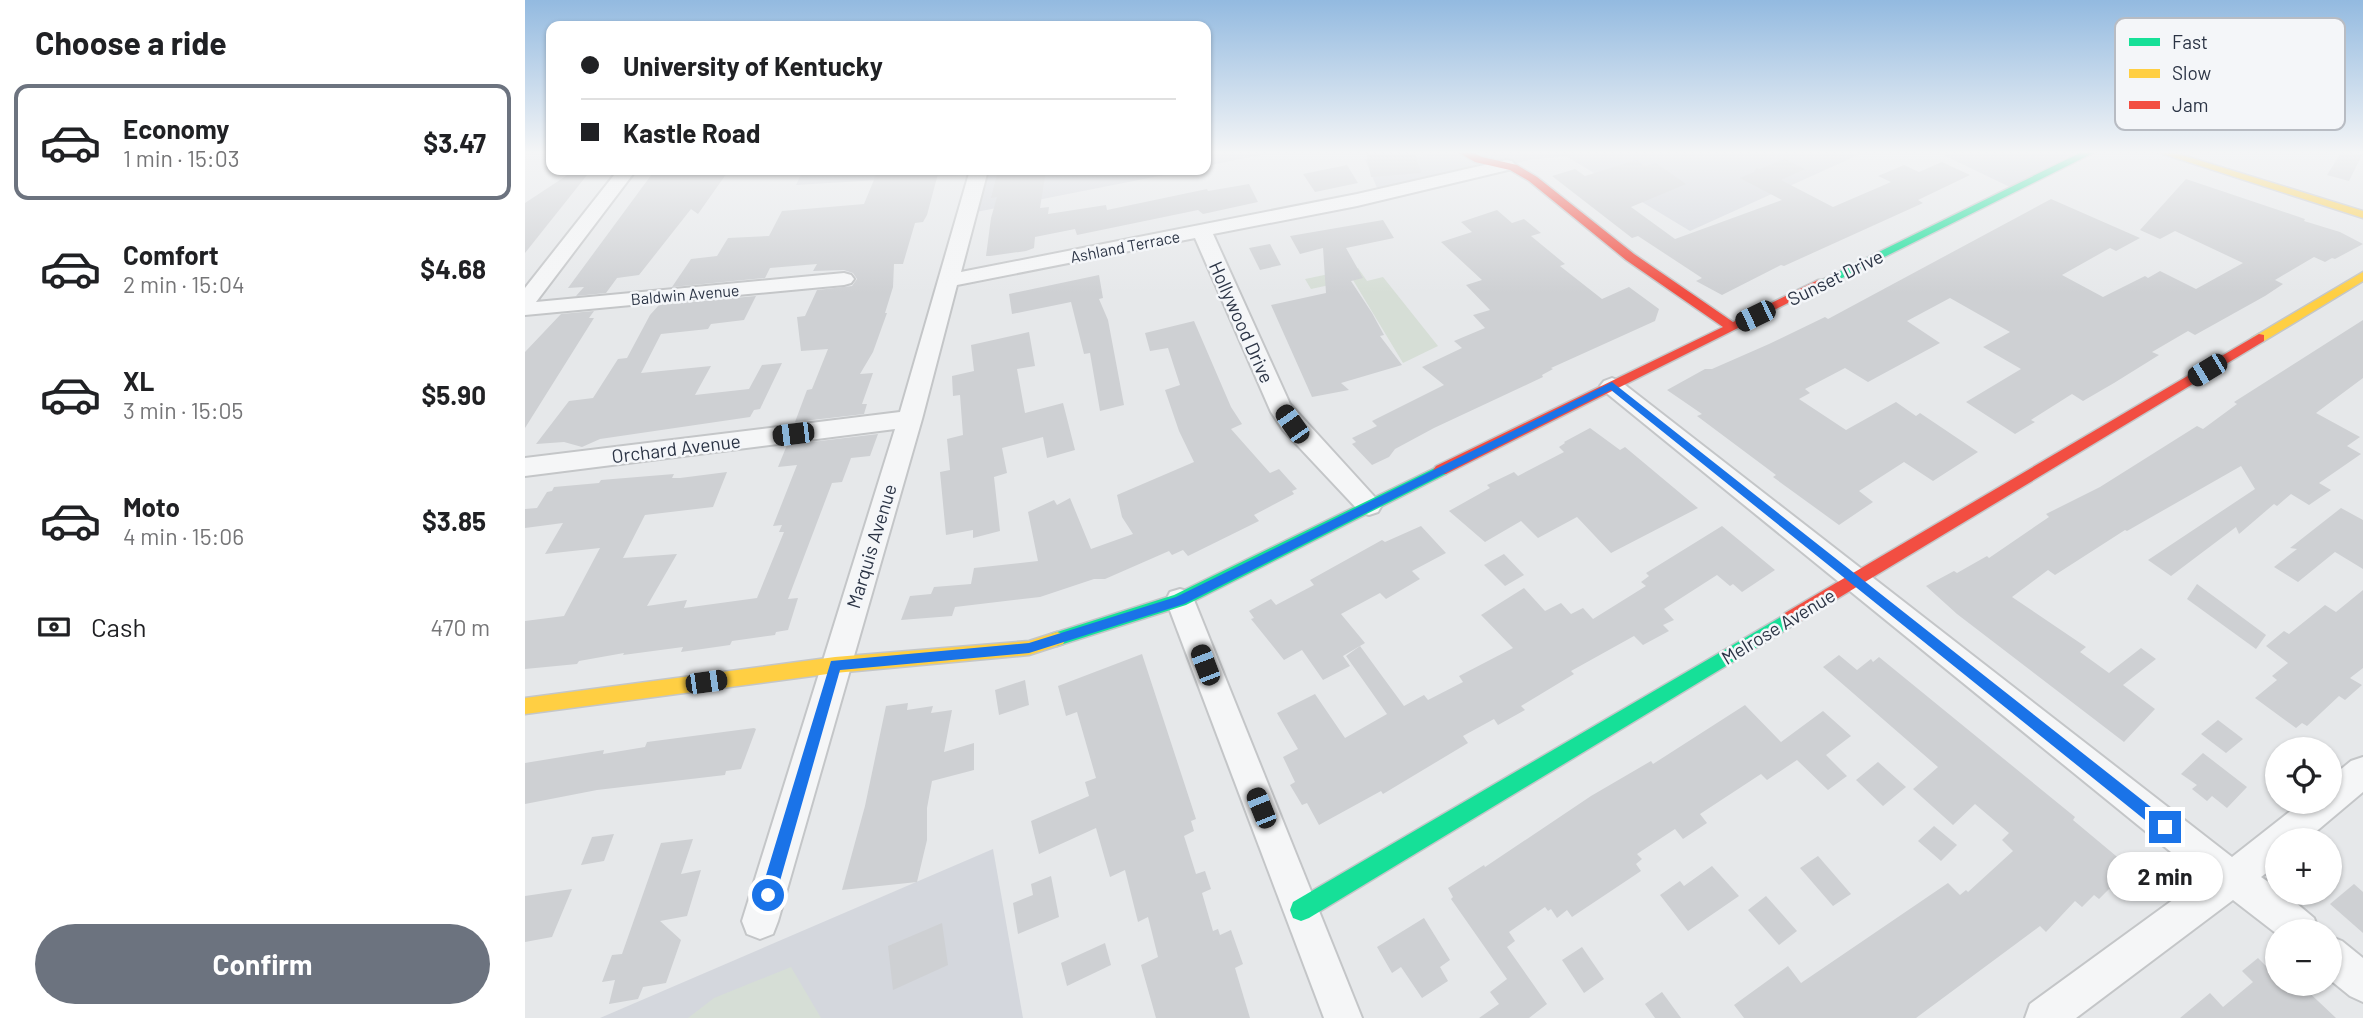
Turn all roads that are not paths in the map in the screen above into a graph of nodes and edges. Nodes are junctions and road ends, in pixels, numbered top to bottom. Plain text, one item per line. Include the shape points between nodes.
1 (605, 199) edge
2 (971, 199) edge
3 (1317, 199) edge
4 (1557, 199) edge
5 (1995, 199) edge
6 (2310, 199) edge
7 (2363, 215) edge
8 (1202, 232) junction
9 (2363, 276) edge
10 (844, 279) dead end
11 (948, 281) junction
12 (525, 302) edge
13 (525, 309) edge
14 (1732, 327) junction
15 (1612, 386) junction
16 (909, 419) junction
17 (525, 467) edge
18 (1369, 505) junction
19 (1855, 580) junction
20 (1179, 600) junction
21 (835, 665) junction
22 (525, 706) edge
23 (2363, 772) edge
24 (2342, 789) edge
25 (2312, 814) edge
26 (2295, 828) edge
27 (2265, 852) edge
28 (2233, 878) junction
29 (1301, 910) junction
30 (2286, 919) edge
31 (760, 921) dead end
32 (2342, 965) edge
33 (2363, 983) edge
34 (1343, 1018) edge
35 (2044, 1018) edge

1 - 12 street
2 - 11 street, Marquis Avenue
3 - 8 street, Ashland Terrace
4 - 14 street via 1630,257
5 - 14 street, Sunset Drive
6 - 7 street
8 - 11 street, Ashland Terrace
8 - 18 street, Hollywood Drive via 1279,406
9 - 19 street, Melrose Avenue
10 - 13 street, Baldwin Avenue
11 - 16 street, Marquis Avenue
14 - 15 street, Sunset Drive
15 - 18 street, Sunset Drive
15 - 19 street
16 - 17 street, Orchard Avenue
16 - 21 street, Marquis Avenue
18 - 20 street, Sunset Drive
19 - 28 street
19 - 29 street, Melrose Avenue
20 - 21 street, Sunset Drive via 1029,648
20 - 29 street
21 - 22 street, Sunset Drive
21 - 31 street, Marquis Avenue
23 - 24 street
25 - 26 street
27 - 28 street
28 - 30 street
28 - 35 street
29 - 34 street
32 - 33 street

